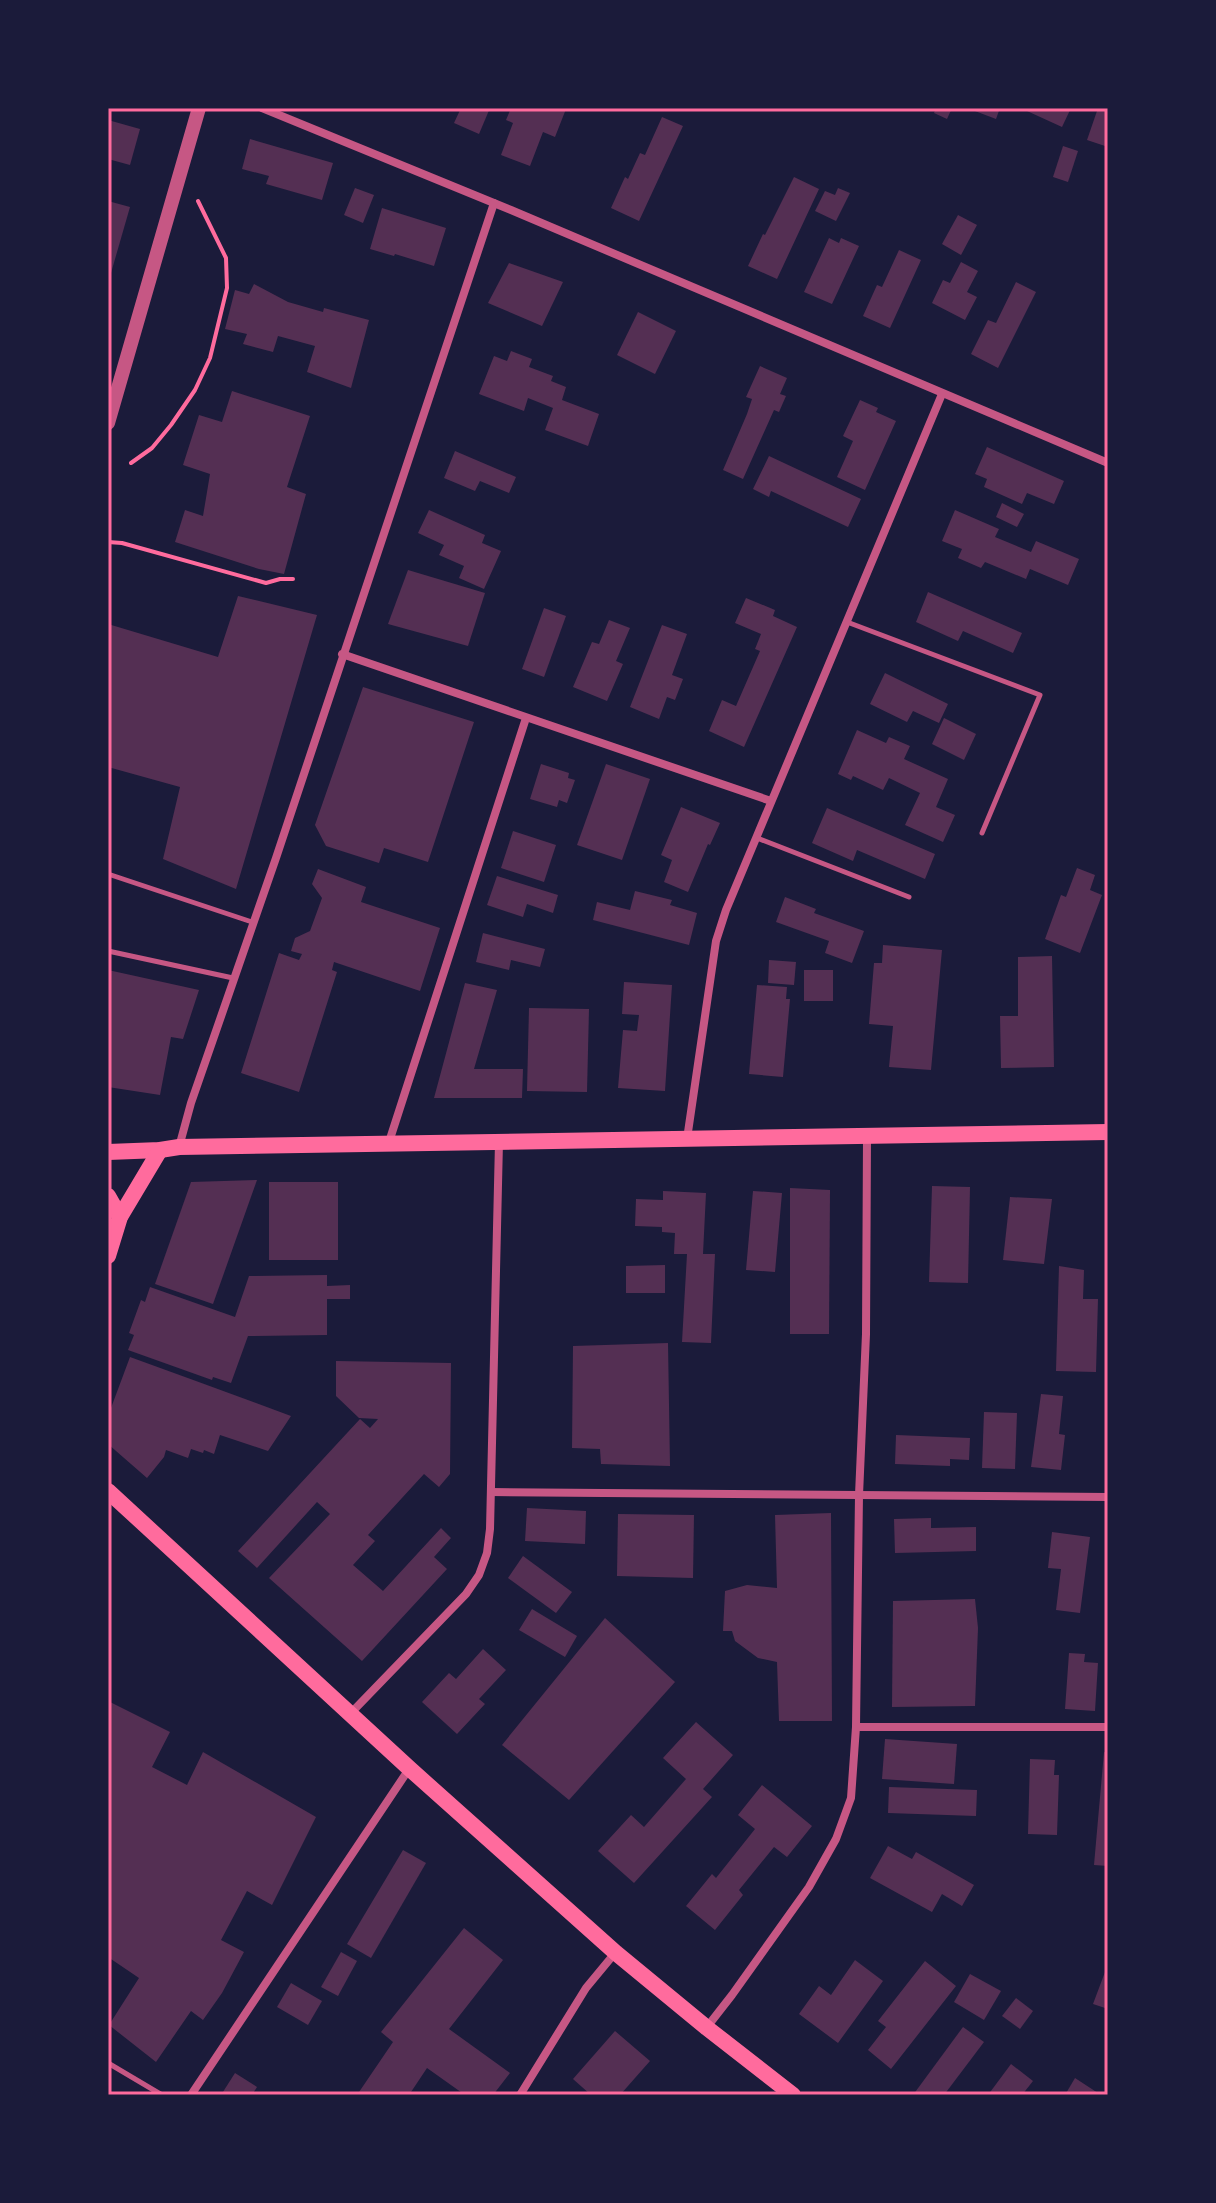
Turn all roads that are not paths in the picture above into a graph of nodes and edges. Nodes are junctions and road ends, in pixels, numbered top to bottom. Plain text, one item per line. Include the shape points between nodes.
1 (199, 108) edge
2 (262, 108) edge
3 (494, 203) junction
4 (942, 394) junction
5 (108, 423) edge
6 (1108, 463) edge
7 (846, 621) junction
8 (342, 654) junction
9 (526, 718) junction
10 (771, 801) junction
11 (982, 833) dead end
12 (756, 837) junction
13 (108, 874) edge
14 (909, 897) dead end
15 (252, 922) junction
16 (108, 951) edge
17 (233, 978) junction
18 (1108, 1132) edge
19 (867, 1138) junction
20 (687, 1139) junction
21 (389, 1142) junction
22 (499, 1142) junction
23 (179, 1147) junction
24 (160, 1150) junction
25 (108, 1152) edge
26 (108, 1196) edge
27 (120, 1217) junction
28 (108, 1256) edge
29 (108, 1491) edge
30 (491, 1492) junction
31 (859, 1495) junction
32 (1108, 1497) edge
33 (350, 1714) junction
34 (856, 1727) junction
35 (1108, 1727) edge
36 (410, 1769) junction
37 (616, 1953) junction
38 (707, 2028) junction
39 (108, 2063) edge
40 (162, 2095) edge
41 (191, 2095) edge
42 (520, 2095) edge
43 (793, 2095) edge

1 - 5 street
2 - 3 street
3 - 4 street
3 - 8 street
4 - 6 street
4 - 7 street
7 - 10 street
7 - 11 lane via 1040,695
8 - 9 street
8 - 15 street
9 - 10 street
9 - 21 street
10 - 12 street
12 - 14 lane
12 - 20 street via 716,941
13 - 15 lane
15 - 17 street
16 - 17 lane
17 - 23 street
18 - 19 main road
19 - 20 main road
19 - 31 street
20 - 22 main road
21 - 22 main road
21 - 23 main road
22 - 30 street
23 - 24 main road
24 - 25 main road
24 - 27 main road
26 - 27 main road
27 - 28 main road
29 - 33 main road
30 - 31 street
30 - 33 street via 487,1553 479,1575
31 - 32 street
31 - 34 street
33 - 36 main road
34 - 35 street
34 - 38 street via 851,1798 836,1839 809,1887
36 - 37 main road
36 - 41 street
37 - 38 main road
37 - 42 street via 586,1988
38 - 43 main road
39 - 40 lane

